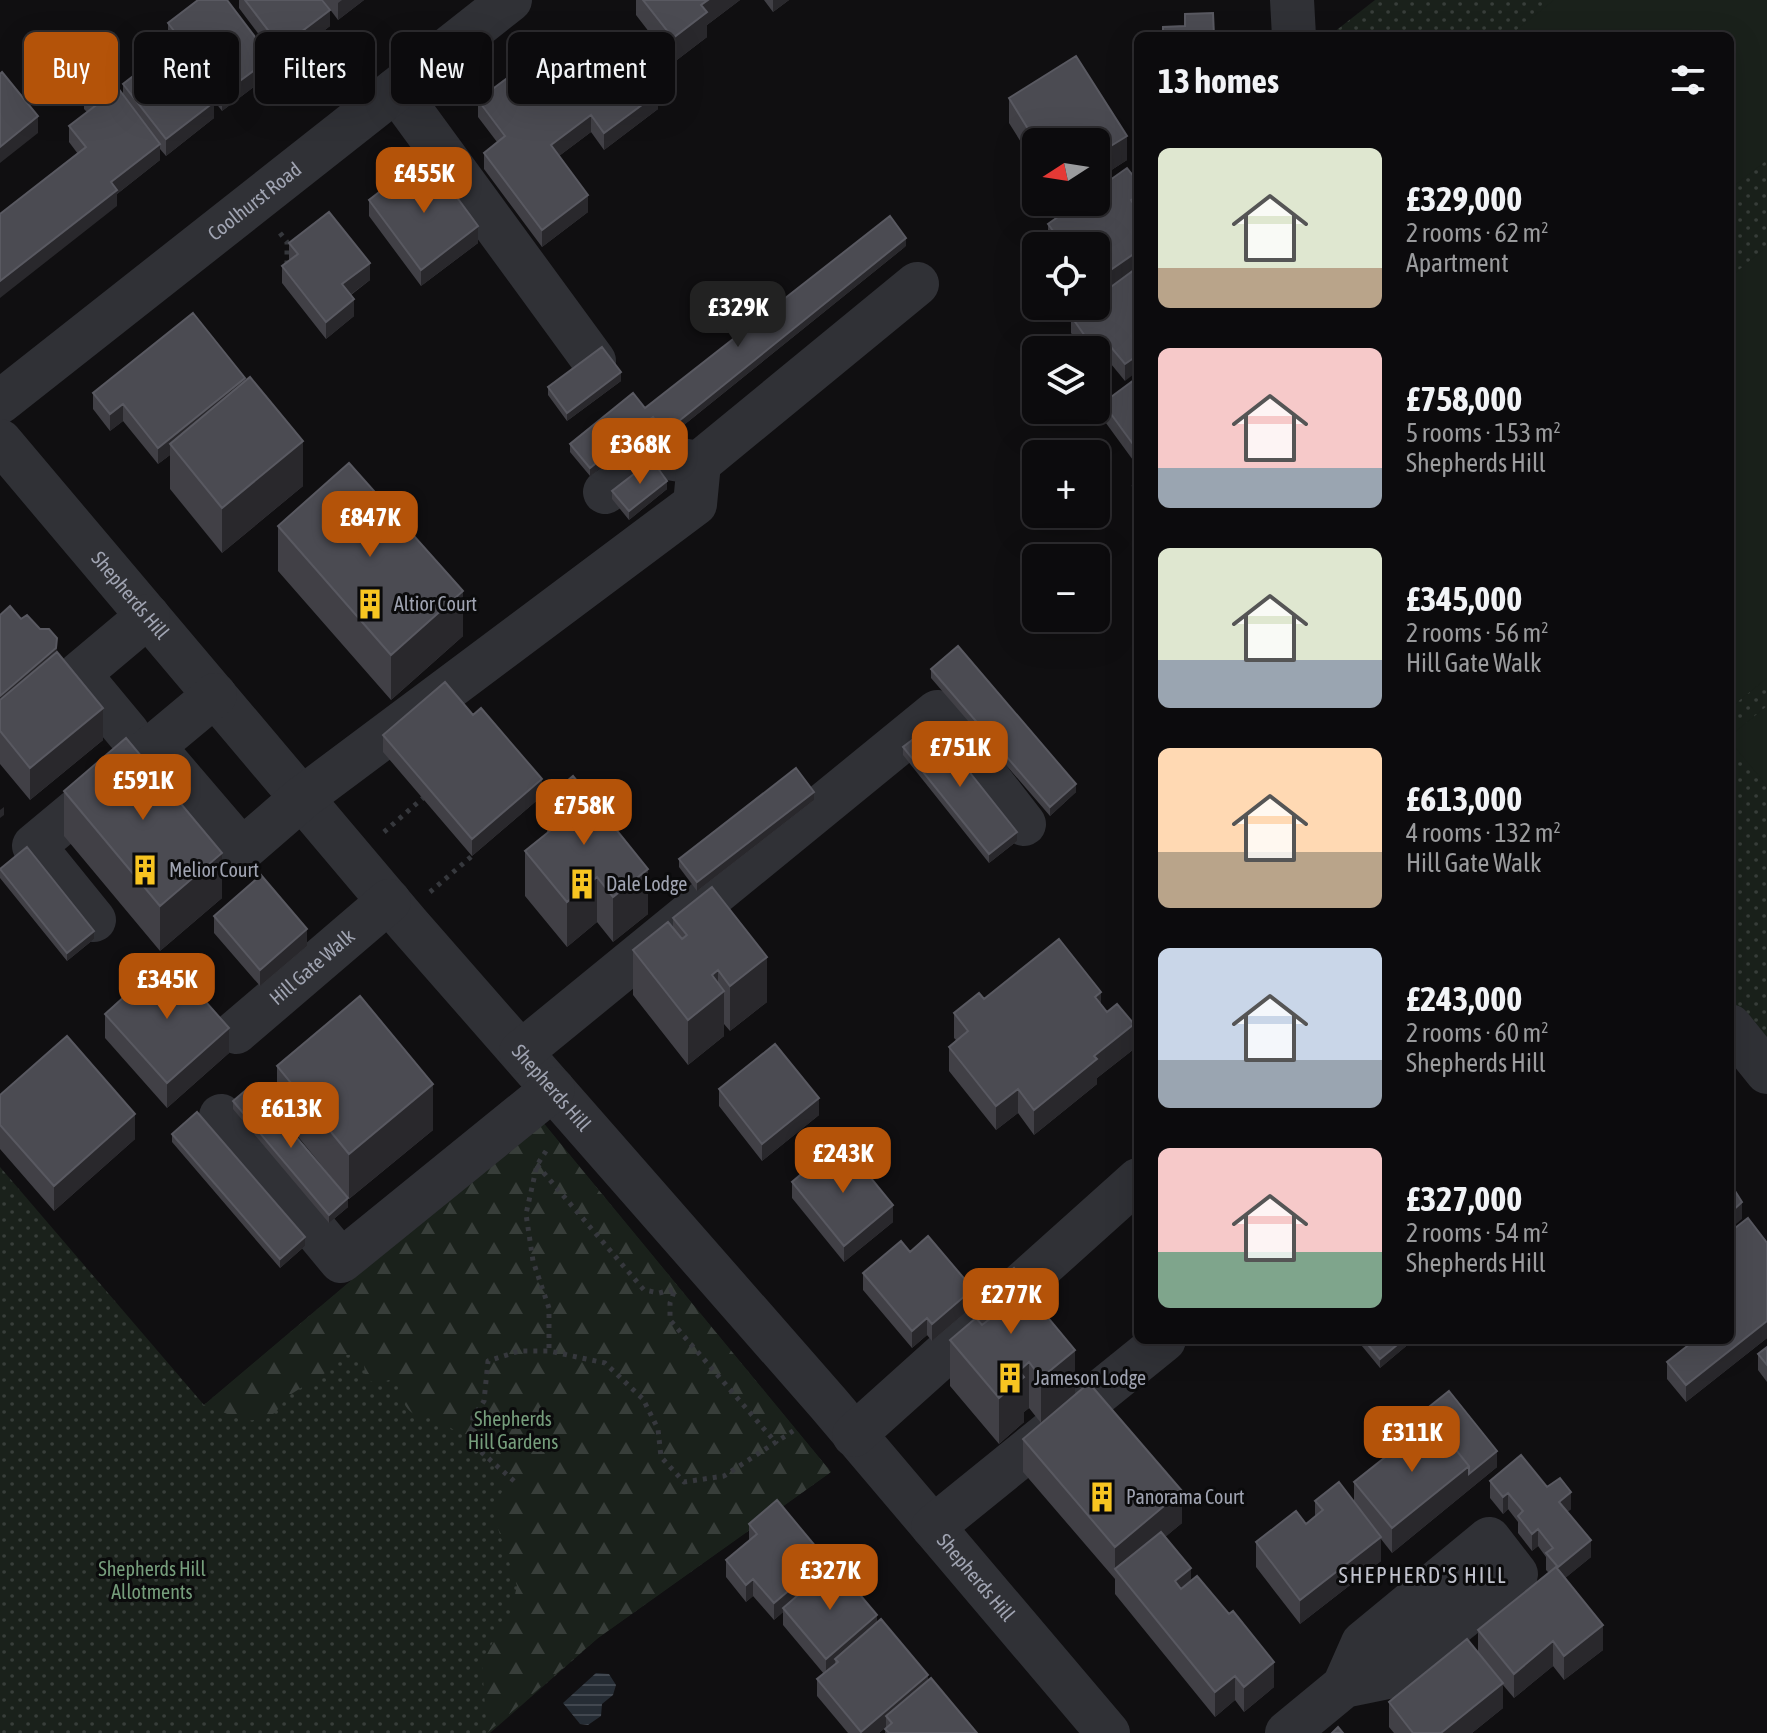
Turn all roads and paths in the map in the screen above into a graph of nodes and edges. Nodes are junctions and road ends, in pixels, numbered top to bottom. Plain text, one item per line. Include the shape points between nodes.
1 (510, 0) edge
2 (1292, 0) edge
3 (469, 32) edge
4 (1294, 32) edge
5 (391, 94) edge
6 (406, 104) edge
7 (917, 284) dead end
8 (594, 361) edge
9 (0, 402) edge
10 (0, 441) edge
11 (699, 463) junction
12 (605, 492) dead end
13 (148, 616) junction
14 (206, 685) junction
15 (141, 740) junction
16 (302, 798) junction
17 (423, 798) edge
18 (1024, 824) dead end
19 (0, 841) edge
20 (472, 856) edge
21 (353, 859) junction
22 (396, 909) junction
23 (94, 920) dead end
24 (1734, 1031) edge
25 (236, 1032) dead end
26 (521, 1052) junction
27 (1767, 1072) edge
28 (553, 1089) junction
29 (221, 1116) dead end
30 (546, 1150) dead end
31 (537, 1165) junction
32 (1134, 1184) edge
33 (1159, 1344) edge
34 (549, 1351) junction
35 (854, 1435) junction
36 (514, 1481) dead end
37 (933, 1527) junction
38 (1344, 1686) dead end
39 (1108, 1733) edge
40 (1287, 1733) edge

1 - 3 street, Coolhurst Road
2 - 4 street
5 - 9 street, Coolhurst Road
6 - 8 street
7 - 11 street
10 - 13 street, Shepherds Hill
11 - 12 street via 656,456
11 - 16 street via 695,504
13 - 14 street, Shepherds Hill
13 - 15 street via 79,674
14 - 15 street
14 - 16 street, Shepherds Hill
15 - 16 street via 242,850
15 - 19 street
15 - 23 street via 34,846
16 - 21 street, Shepherds Hill
17 - 21 path
18 - 26 street via 937,712
20 - 22 path
21 - 22 street, Shepherds Hill
22 - 25 street, Hill Gate Walk
22 - 26 street, Shepherds Hill
24 - 27 street
26 - 28 street, Shepherds Hill
28 - 29 street via 341,1261
28 - 35 street, Shepherds Hill
30 - 31 path
31 - 34 path via 526,1214 533,1261 549,1308
31 - 34 path via 644,1290 675,1289 670,1320 777,1444 724,1476 684,1482 661,1457 658,1429 643,1399 605,1363
32 - 35 street
33 - 37 street
34 - 36 path via 519,1351 488,1361 484,1401 473,1417 471,1443
35 - 37 street, Shepherds Hill
37 - 39 street, Shepherds Hill
38 - 40 street

